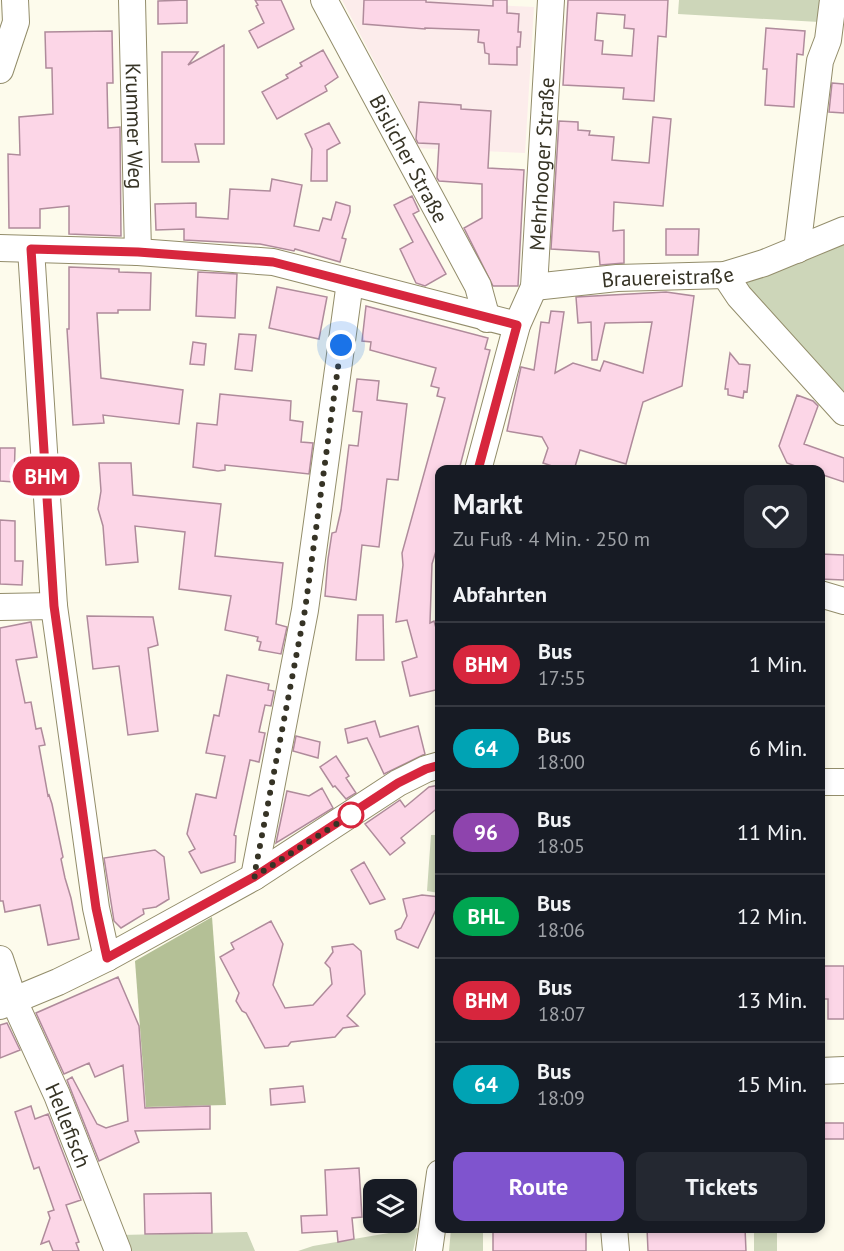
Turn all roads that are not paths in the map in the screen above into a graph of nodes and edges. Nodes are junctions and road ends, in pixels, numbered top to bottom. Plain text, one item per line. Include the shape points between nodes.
1 (15, 0) edge
2 (132, 0) edge
3 (324, 0) edge
4 (551, 0) edge
5 (833, 0) edge
6 (0, 70) edge
7 (844, 231) edge
8 (0, 248) edge
9 (31, 249) junction
10 (797, 250) junction
11 (138, 252) junction
12 (725, 275) junction
13 (350, 282) junction
14 (534, 287) junction
15 (487, 319) junction
16 (517, 325) junction
17 (844, 412) edge
18 (479, 465) edge
19 (825, 595) edge
20 (844, 601) edge
21 (54, 606) junction
22 (0, 607) edge
23 (435, 766) edge
24 (825, 782) edge
25 (844, 782) edge
26 (254, 877) junction
27 (107, 958) junction
28 (0, 959) edge
29 (7, 1004) edge
30 (844, 1070) edge
31 (825, 1071) edge
32 (435, 1208) edge
33 (614, 1233) edge
34 (118, 1251) edge
35 (429, 1251) edge
36 (616, 1251) edge

1 - 6 street via 16,22
2 - 11 street, Krummer Weg
3 - 15 street, Bislicher Straße via 478,286
4 - 14 street, Mehrhooger Straße
5 - 10 street via 828,40 820,61
7 - 10 street, Brauereistraße
8 - 9 street
9 - 11 street
9 - 21 street via 48,444
10 - 12 street, Brauereistraße
11 - 13 street via 273,262
12 - 14 street, Brauereistraße via 617,278
12 - 17 street
13 - 15 street
13 - 26 street via 305,610
14 - 16 street, Mehrhooger Straße
15 - 16 street
16 - 18 street, Mehrhooger Straße
19 - 20 street
21 - 22 street
21 - 27 street via 96,908
23 - 26 street via 398,783
24 - 25 street
26 - 27 street
27 - 29 street
28 - 29 street, Hellefisch
29 - 34 street, Hellefisch via 57,1095
30 - 31 street
32 - 35 street
33 - 36 street

